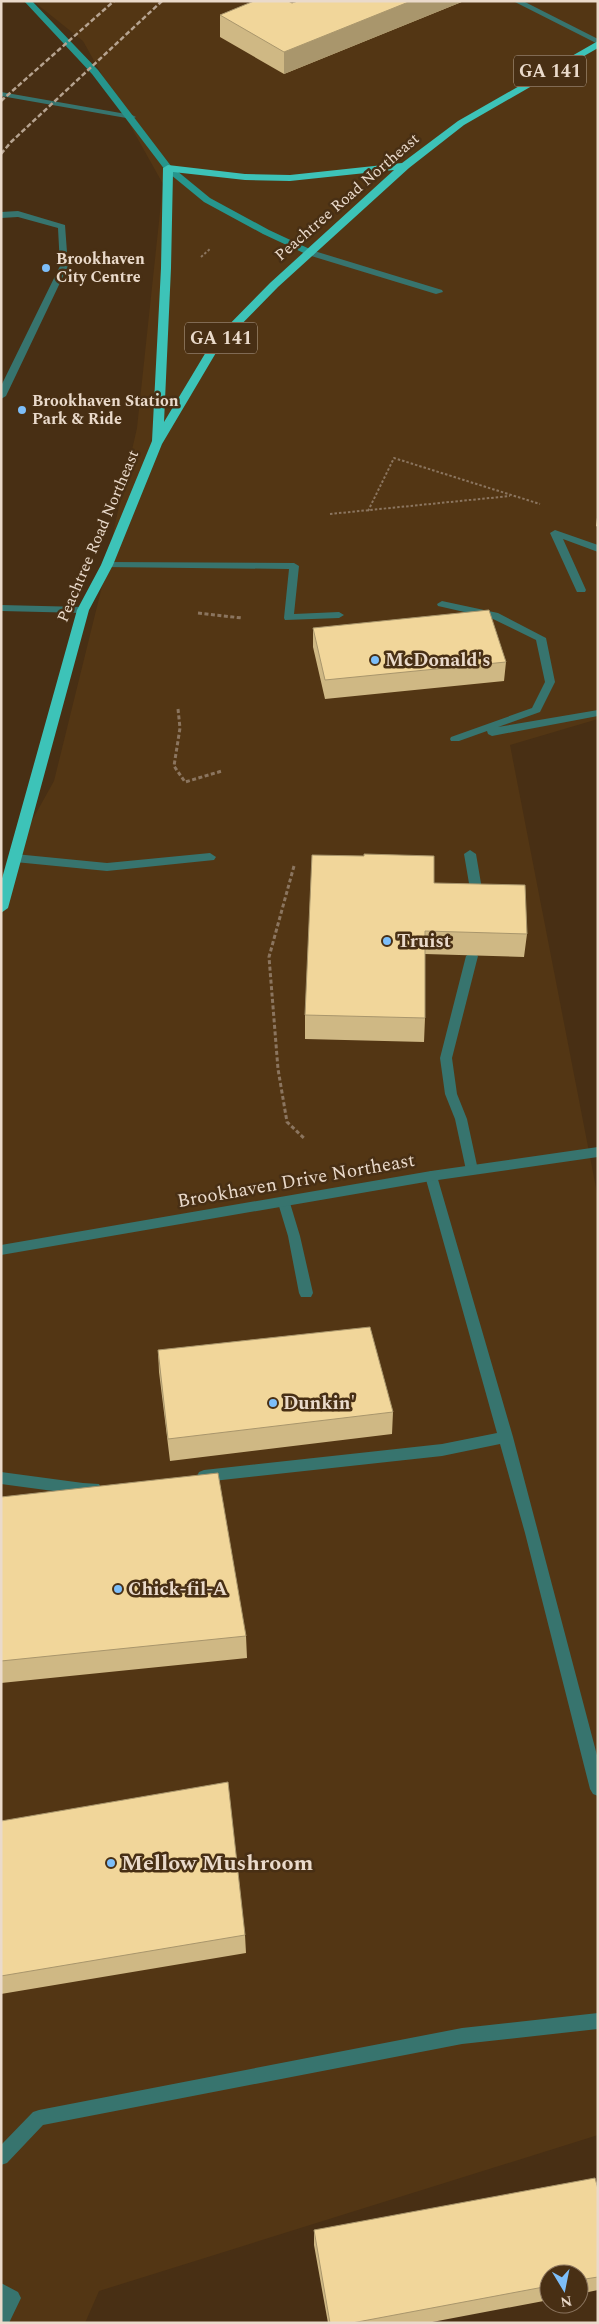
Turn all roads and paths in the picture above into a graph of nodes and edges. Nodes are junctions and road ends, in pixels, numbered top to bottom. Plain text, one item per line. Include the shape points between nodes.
1 (28, 1) edge
2 (517, 1) edge
3 (598, 43) edge
4 (1, 94) edge
5 (132, 117) junction
6 (405, 166) junction
7 (168, 168) junction
8 (1, 215) edge
9 (311, 253) junction
10 (439, 292) dead end
11 (1, 396) edge
12 (156, 444) junction
13 (513, 496) junction
14 (540, 505) dead end
15 (368, 511) junction
16 (330, 514) dead end
17 (598, 549) edge
18 (108, 566) junction
19 (581, 590) dead end
20 (442, 604) dead end
21 (1, 608) edge
22 (83, 610) junction
23 (198, 613) dead end
24 (339, 615) dead end
25 (242, 618) dead end
26 (178, 709) dead end
27 (598, 713) edge
28 (222, 771) dead end
29 (470, 854) dead end
30 (210, 857) dead end
31 (14, 858) junction
32 (294, 866) dead end
33 (479, 907) edge
34 (1, 908) edge
35 (472, 956) edge
36 (305, 1139) dead end
37 (598, 1152) edge
38 (472, 1170) junction
39 (432, 1176) junction
40 (284, 1203) junction
41 (1, 1250) edge
42 (306, 1293) dead end
43 (506, 1437) junction
44 (1, 1478) edge
45 (193, 1478) edge
46 (103, 1487) edge
47 (598, 1789) edge
48 (598, 2020) edge
49 (1, 2157) edge
50 (1, 2292) edge
51 (1, 2320) edge

1 - 5 main road via 96,72
2 - 3 street
3 - 6 highway, Peachtree Road Northeast / GA 141 via 462,123
4 - 5 street
5 - 7 main road
6 - 7 highway via 289,178
6 - 9 highway, Peachtree Road Northeast / GA 141
7 - 9 main road via 207,200
7 - 12 highway
8 - 11 street via 18,214 62,227 64,266
9 - 10 street
9 - 12 highway, Peachtree Road Northeast / GA 141 via 216,344
12 - 18 highway, Peachtree Road Northeast / GA 141
13 - 14 path
13 - 15 path
13 - 15 path via 394,458
15 - 16 path
17 - 19 street via 555,533
18 - 22 highway, Peachtree Road Northeast / GA 141
18 - 24 street via 294,566 289,618
20 - 27 street via 494,615 541,638 550,682 536,710 455,739
21 - 22 street
22 - 31 highway, Peachtree Road Northeast / GA 141
23 - 25 path
26 - 28 path via 180,728 174,766 185,782
29 - 33 street
30 - 31 street via 106,867
31 - 34 highway, Peachtree Road Northeast / GA 141
32 - 36 path via 269,957 278,1069 287,1122
35 - 38 street via 446,1058 451,1094 461,1118
37 - 38 street, Brookhaven Drive Northeast
38 - 39 street, Brookhaven Drive Northeast
39 - 40 street, Brookhaven Drive Northeast
39 - 43 street
40 - 41 street, Brookhaven Drive Northeast
40 - 42 street
43 - 45 street via 434,1451
43 - 47 street
44 - 46 street via 83,1489
48 - 49 street via 462,2036 39,2118
50 - 51 street via 12,2298

